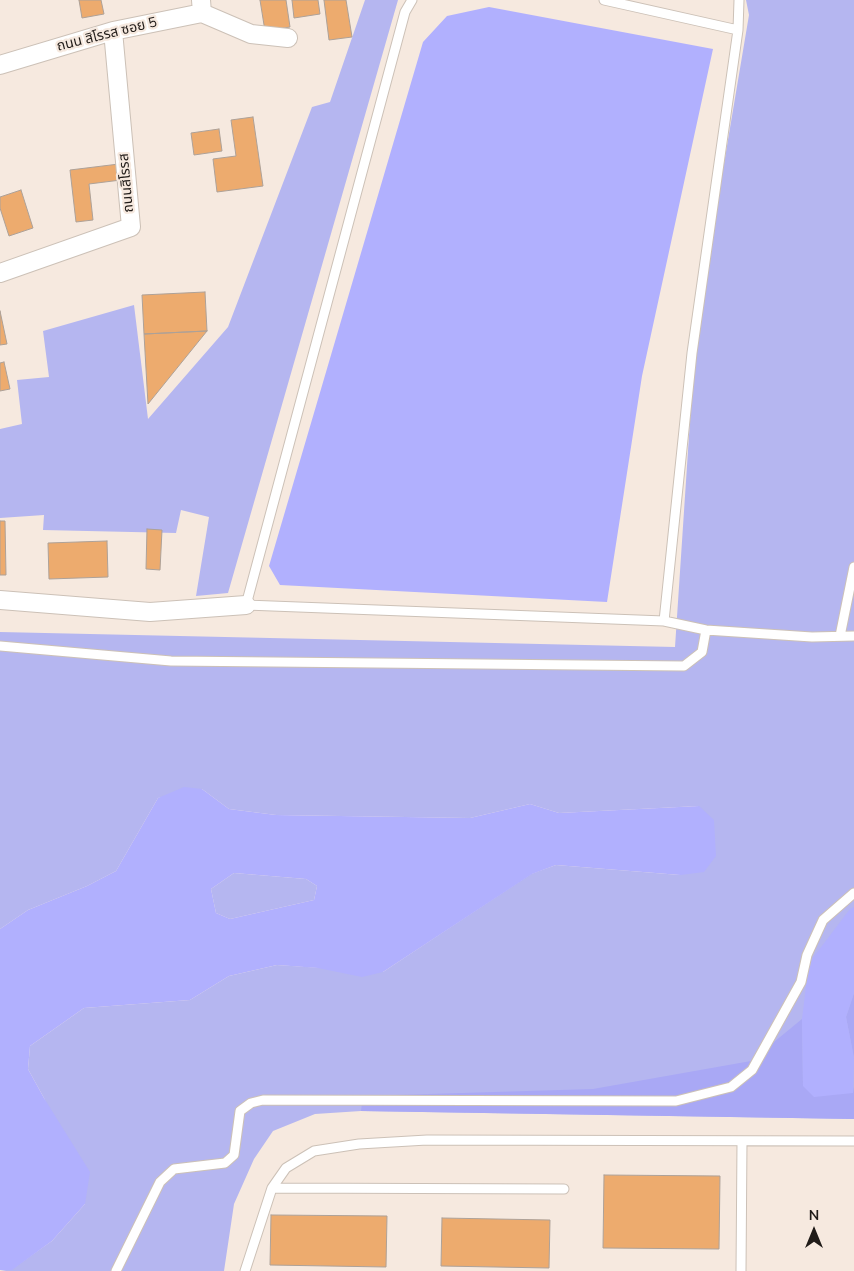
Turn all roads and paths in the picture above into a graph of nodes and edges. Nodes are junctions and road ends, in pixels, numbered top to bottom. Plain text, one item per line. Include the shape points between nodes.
1 (412, 0) edge
2 (604, 0) edge
3 (739, 0) edge
4 (202, 7) edge
5 (738, 30) junction
6 (113, 31) junction
7 (288, 38) dead end
8 (0, 64) edge
9 (0, 273) edge
10 (854, 567) edge
11 (0, 600) edge
12 (246, 605) junction
13 (664, 621) junction
14 (706, 630) junction
15 (840, 636) junction
16 (854, 636) edge
17 (0, 646) edge
18 (854, 893) edge
19 (854, 1141) edge
20 (742, 1142) junction
21 (272, 1188) junction
22 (564, 1189) dead end
23 (116, 1271) edge
24 (245, 1271) edge
25 (741, 1271) edge

1 - 12 lane via 405,12
2 - 5 lane
3 - 5 lane
4 - 6 street, ถนน สิโรรส ซอย 5
4 - 7 street via 251,34
5 - 13 lane via 692,353
6 - 8 street, ถนน สิโรรส ซอย 5
6 - 9 street, ถนนสิโรรส via 131,227
10 - 15 lane
11 - 12 street via 150,612
12 - 13 lane
13 - 14 lane
14 - 15 lane
14 - 17 lane via 702,652 684,666 171,662
15 - 16 lane
18 - 23 lane via 823,920 807,955 801,982 752,1070 731,1087 676,1101 264,1100 251,1103 240,1111 234,1155 225,1163 174,1169 160,1182
19 - 20 lane
20 - 21 lane via 427,1140 359,1144 314,1151 286,1168
20 - 25 lane
21 - 22 lane
21 - 24 lane

